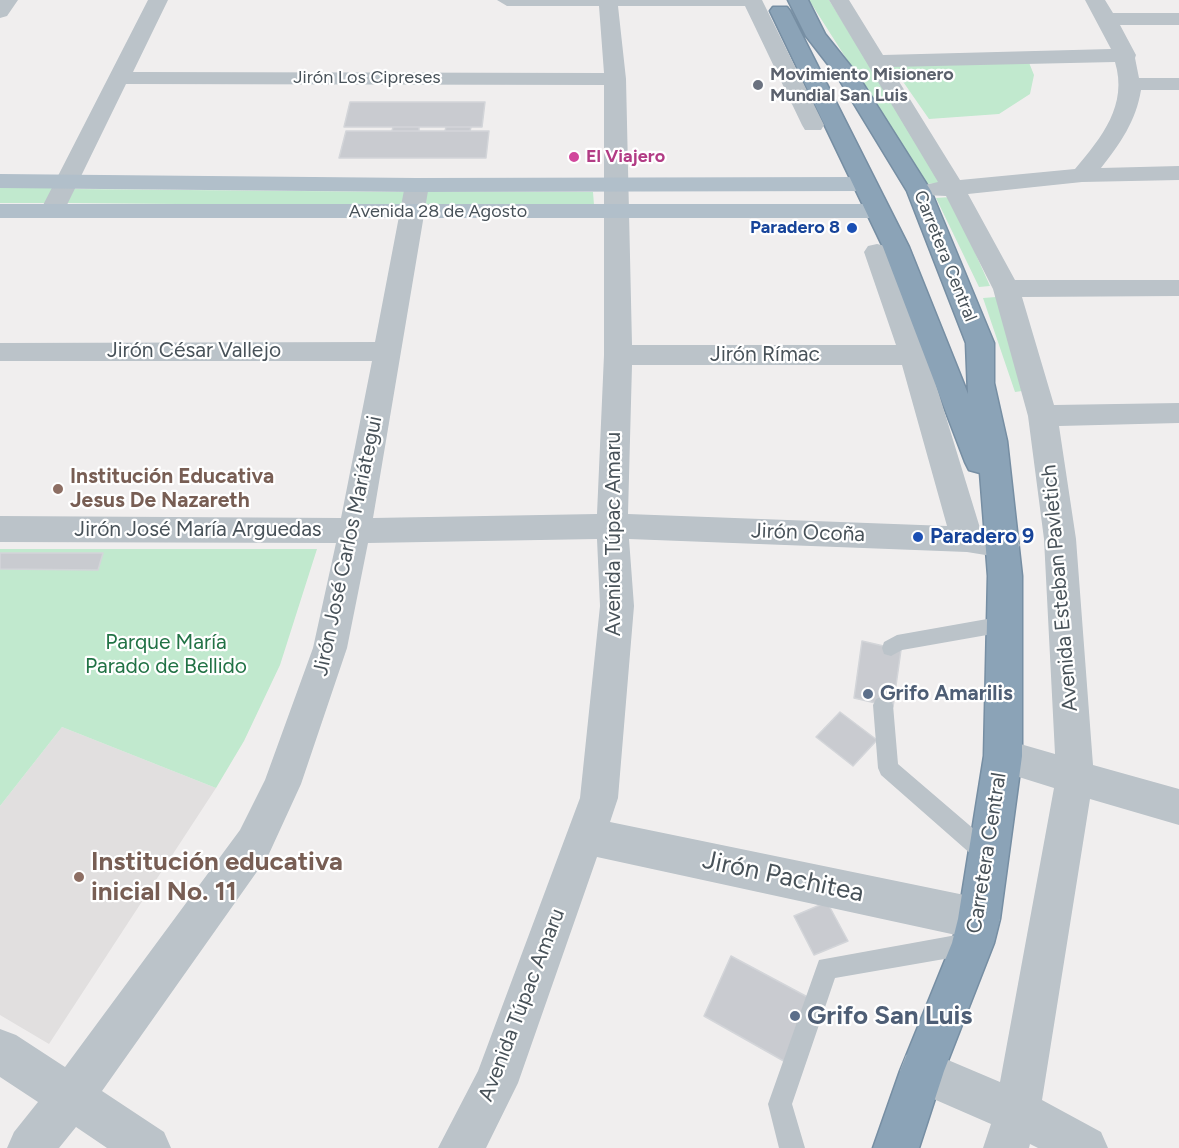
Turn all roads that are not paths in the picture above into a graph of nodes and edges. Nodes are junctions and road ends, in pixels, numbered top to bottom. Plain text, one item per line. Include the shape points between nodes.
1 (8, 0) edge
2 (158, 0) edge
3 (507, 0) edge
4 (750, 0) edge
5 (774, 0) edge
6 (798, 0) edge
7 (839, 0) edge
8 (1095, 0) edge
9 (608, 1) edge
10 (0, 12) edge
11 (1179, 18) edge
12 (1107, 19) junction
13 (816, 36) junction
14 (1126, 55) junction
15 (877, 61) junction
16 (118, 78) junction
17 (615, 79) junction
18 (1131, 84) junction
19 (1179, 84) edge
20 (813, 125) dead end
21 (1179, 173) edge
22 (1082, 175) junction
23 (0, 181) edge
24 (67, 182) junction
25 (865, 184) junction
26 (954, 189) junction
27 (919, 191) junction
28 (415, 199) junction
29 (618, 199) junction
30 (883, 202) junction
31 (0, 211) edge
32 (52, 211) junction
33 (877, 252) dead end
34 (1179, 288) edge
35 (1006, 289) junction
36 (388, 351) junction
37 (0, 352) edge
38 (618, 355) junction
39 (913, 355) junction
40 (980, 383) junction
41 (1179, 412) edge
42 (1043, 416) junction
43 (612, 526) junction
44 (0, 529) edge
45 (354, 531) junction
46 (967, 539) junction
47 (1004, 545) junction
48 (1004, 624) junction
49 (891, 648) dead end
50 (883, 705) dead end
51 (1003, 756) junction
52 (1075, 775) junction
53 (1179, 807) edge
54 (587, 836) junction
55 (988, 855) junction
56 (976, 931) junction
57 (0, 1051) edge
58 (922, 1071) junction
59 (70, 1098) junction
60 (1012, 1130) edge
61 (30, 1148) edge
62 (148, 1148) edge
63 (460, 1148) edge
64 (792, 1148) edge
65 (896, 1148) edge
66 (1085, 1148) edge

1 - 10 street
2 - 16 street
3 - 9 street
4 - 9 street
4 - 20 street
5 - 25 highway, Carretera Central
6 - 13 highway, Carretera Central
7 - 15 street, Avenida Esteban Pavletich
8 - 12 street
9 - 17 street, Avenida Túpac Amaru
11 - 12 street
12 - 14 street
13 - 27 highway, Carretera Central via 846,74
13 - 30 highway via 816,59
14 - 15 street
14 - 18 street
15 - 26 street, Avenida Esteban Pavletich
16 - 17 street, Jirón Los Cipreses
16 - 24 street
17 - 29 street, Avenida Túpac Amaru
18 - 19 street
18 - 22 street via 1121,126
21 - 22 street
22 - 26 street
23 - 24 main road, Avenida 28 de Agosto
24 - 28 main road, Avenida 28 de Agosto
24 - 32 street
25 - 29 main road, Avenida 28 de Agosto
25 - 30 highway, Carretera Central
26 - 27 street
26 - 35 street, Avenida Esteban Pavletich
27 - 40 highway, Carretera Central via 980,343
28 - 29 main road, Avenida 28 de Agosto
28 - 32 main road, Avenida 28 de Agosto
28 - 36 street, Jirón José Carlos Mariátegui
29 - 30 main road, Avenida 28 de Agosto
29 - 38 street, Avenida Túpac Amaru
30 - 40 highway
30 - 47 highway, Carretera Central via 896,247 975,447
31 - 32 main road, Avenida 28 de Agosto
33 - 39 street
34 - 35 street
35 - 42 street, Avenida Esteban Pavletich
36 - 37 street, Jirón César Vallejo
36 - 45 street, Jirón José Carlos Mariátegui
38 - 39 street, Jirón Rímac
38 - 43 street, Avenida Túpac Amaru
39 - 46 street
40 - 47 highway, Carretera Central via 992,441
41 - 42 street
42 - 52 street, Avenida Esteban Pavletich via 1060,539
43 - 45 street, Jirón José María Arguedas
43 - 46 street, Jirón Ocoña
43 - 54 street, Avenida Túpac Amaru via 617,606 598,798
44 - 45 street, Jirón José María Arguedas
45 - 59 street, Jirón José Carlos Mariátegui via 330,648 282,784 254,843
46 - 47 street, Jirón Ocoña
47 - 48 highway, Carretera Central
48 - 49 lane via 897,643
48 - 51 highway, Carretera Central
50 - 55 lane via 888,768
51 - 52 street
51 - 55 highway, Carretera Central
52 - 53 street
52 - 60 street, Avenida Esteban Pavletich
54 - 56 street, Jirón Pachitea
54 - 63 street, Avenida Túpac Amaru via 496,1083
55 - 56 highway, Carretera Central
56 - 58 highway, Carretera Central
56 - 64 lane via 827,968 780,1104
57 - 59 street
58 - 60 street
58 - 65 highway, Carretera Central
59 - 61 street, Jirón José Carlos Mariátegui
59 - 62 street
60 - 66 street

